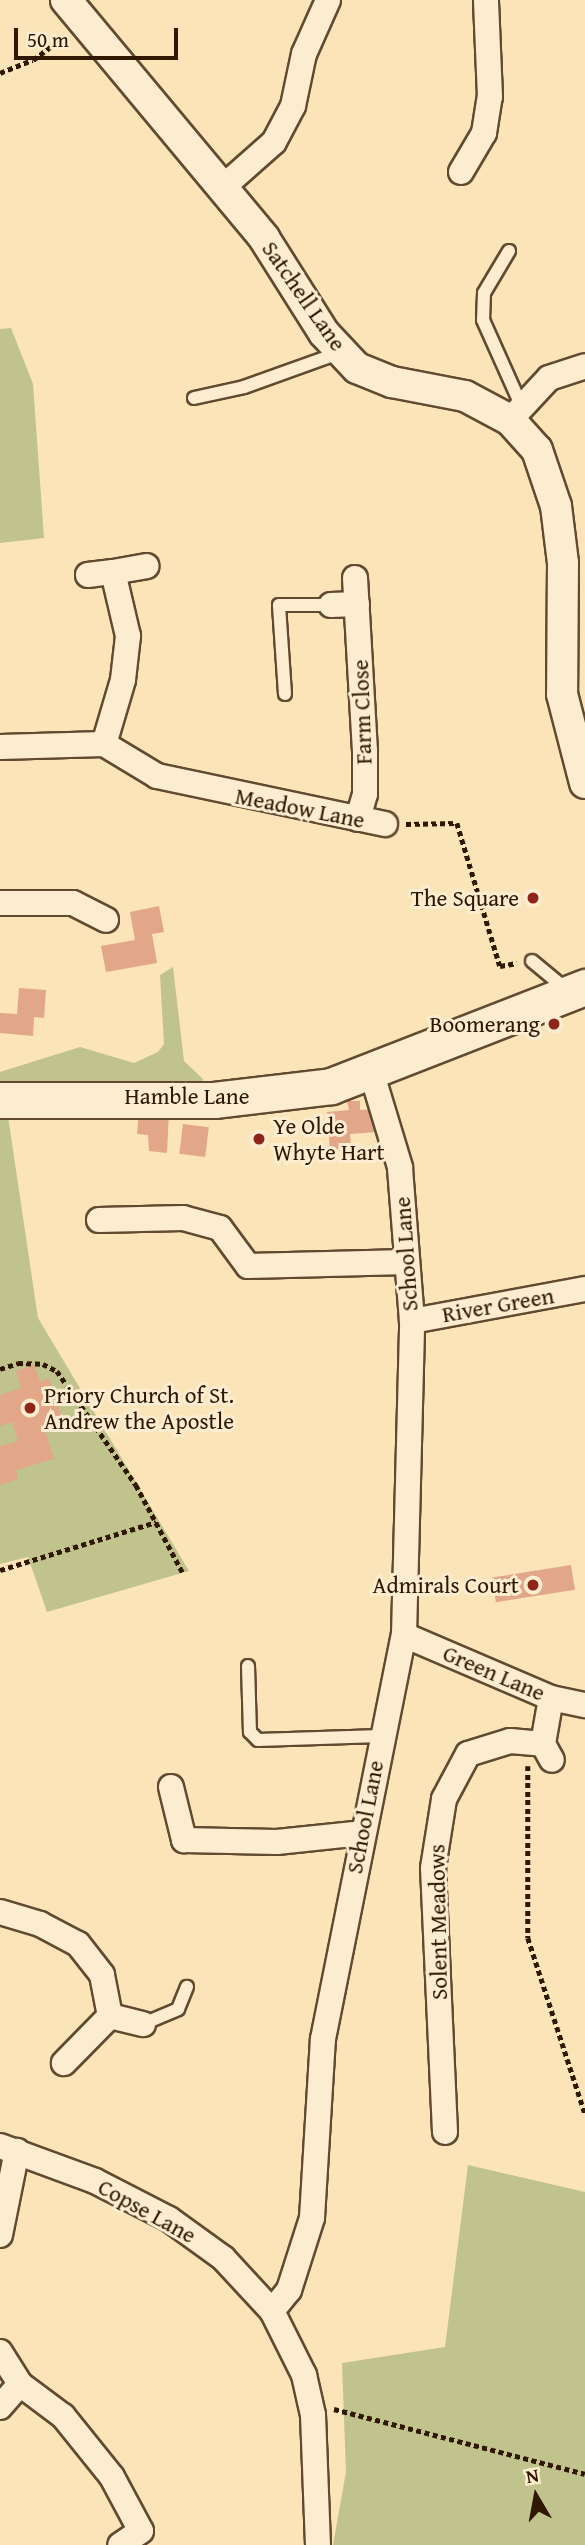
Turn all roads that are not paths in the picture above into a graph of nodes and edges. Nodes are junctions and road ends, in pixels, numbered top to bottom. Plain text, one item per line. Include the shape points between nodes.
1 (328, 0) edge
2 (486, 0) edge
3 (75, 11) edge
4 (461, 172) dead end
5 (222, 188) junction
6 (509, 251) dead end
7 (342, 352) junction
8 (585, 366) edge
9 (194, 398) dead end
10 (515, 412) junction
11 (146, 566) dead end
12 (355, 578) dead end
13 (358, 604) junction
14 (331, 605) joint
15 (285, 694) dead end
16 (104, 744) junction
17 (0, 747) edge
18 (585, 783) edge
19 (358, 819) junction
20 (385, 824) road end
21 (0, 903) edge
22 (106, 920) dead end
23 (532, 961) road end
24 (577, 989) edge
25 (372, 1074) junction
26 (0, 1100) edge
27 (99, 1220) dead end
28 (407, 1262) junction
29 (585, 1289) edge
30 (412, 1321) junction
31 (404, 1635) junction
32 (248, 1666) dead end
33 (551, 1698) junction
34 (585, 1705) edge
35 (381, 1736) junction
36 (171, 1787) dead end
37 (362, 1833) junction
38 (0, 1912) edge
39 (187, 1987) dead end
40 (110, 2016) junction
41 (143, 2024) joint
42 (64, 2063) dead end
43 (445, 2132) dead end
44 (8, 2149) edge
45 (0, 2235) edge
46 (272, 2311) junction
47 (0, 2352) edge
48 (20, 2384) junction
49 (0, 2407) edge
50 (146, 2538) edge
51 (120, 2545) edge
52 (318, 2545) edge

1 - 5 street via 304,54 293,106 274,142
2 - 4 street via 490,97 484,133
3 - 5 street, Satchell Lane
5 - 7 street, Satchell Lane
6 - 10 lane via 484,293 483,320
7 - 9 lane via 244,387
7 - 10 street, Satchell Lane via 357,368 392,382 465,396
8 - 10 street via 549,378
10 - 18 street, Satchell Lane via 537,450 556,506 563,563 562,694
11 - 16 street via 101,573 128,636 123,681
12 - 13 street, Farm Close
13 - 14 street
13 - 19 street, Farm Close via 365,794
14 - 15 lane via 279,605
16 - 17 street
16 - 19 street, Meadow Lane via 157,776 210,798
19 - 20 street, Meadow Lane
21 - 22 street via 73,902
23 - 24 lane
24 - 25 main road, Hamble Lane
25 - 26 main road, Hamble Lane via 307,1091 246,1098
25 - 28 street, School Lane via 400,1167
27 - 28 street via 183,1218 220,1228 248,1266
28 - 30 street, School Lane
29 - 30 street, River Green
30 - 31 street, School Lane
31 - 33 street, Green Lane
31 - 35 street, School Lane
32 - 35 lane via 250,1732 258,1740
33 - 34 street, Green Lane
33 - 43 street, Solent Meadows via 541,1749 487,1745 468,1754 457,1767 440,1818 433,1868
35 - 37 street, School Lane
36 - 37 street via 184,1840 277,1842
37 - 46 street, School Lane via 323,2039 312,2218 289,2290
38 - 40 street via 40,1924 78,1944 102,1975
39 - 41 lane via 178,2009
40 - 41 street
40 - 42 street
44 - 45 street
44 - 46 street, Copse Lane via 95,2180 169,2219 223,2258
46 - 52 street via 304,2375 313,2415
47 - 48 street
48 - 49 street
48 - 50 street via 63,2416 112,2477
50 - 51 street

